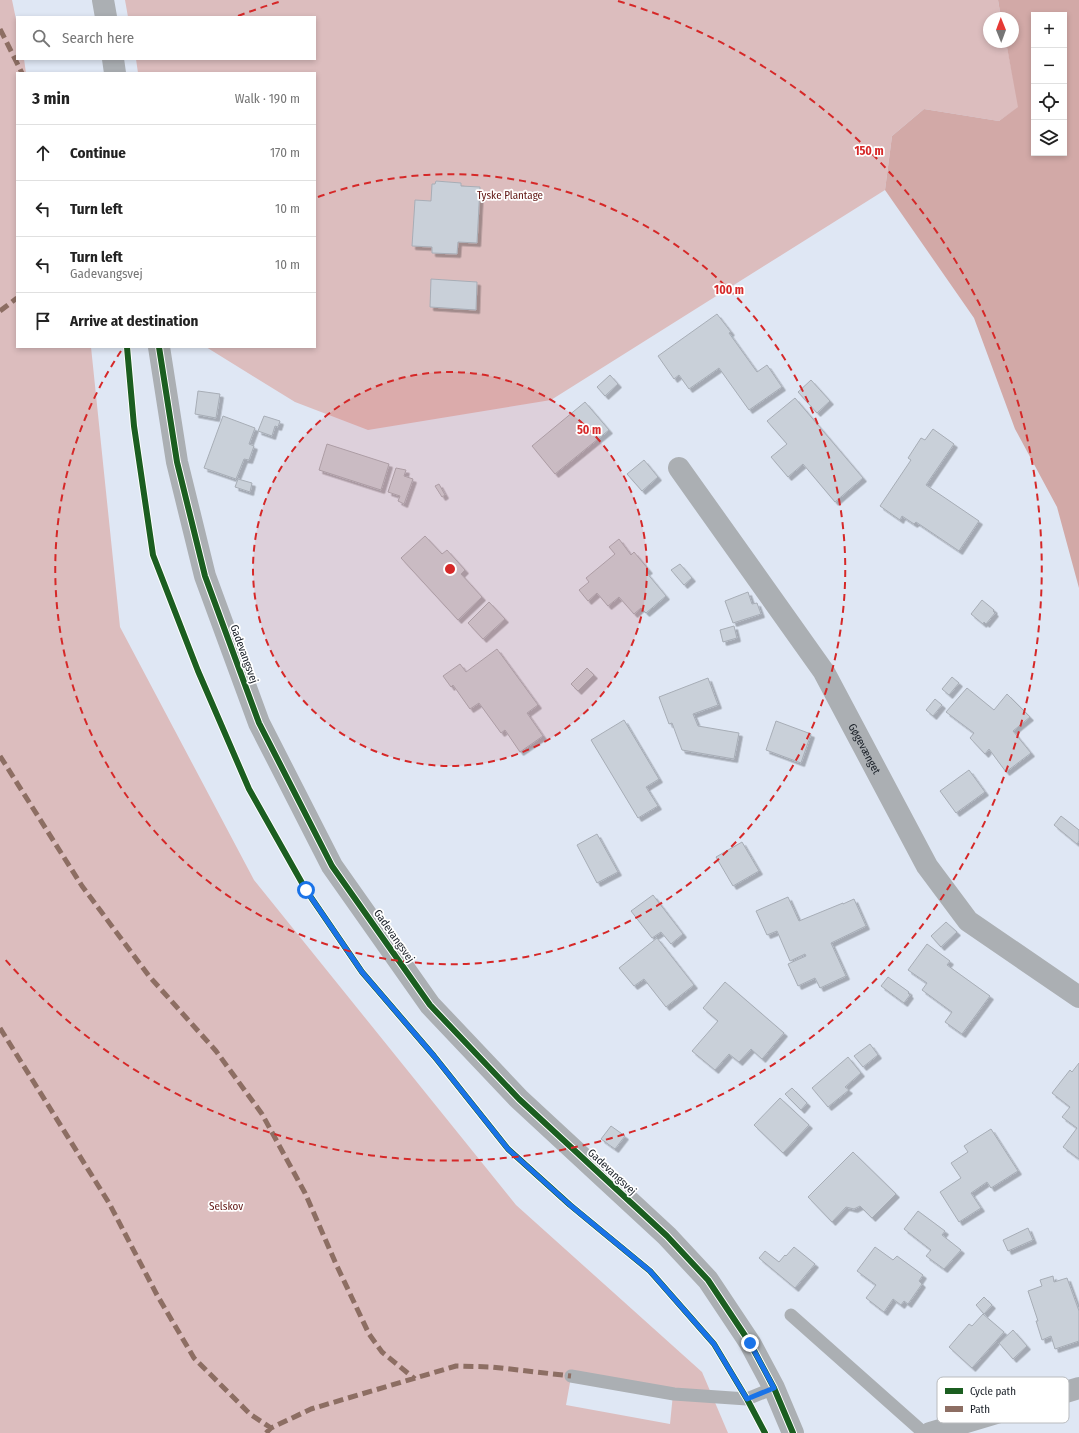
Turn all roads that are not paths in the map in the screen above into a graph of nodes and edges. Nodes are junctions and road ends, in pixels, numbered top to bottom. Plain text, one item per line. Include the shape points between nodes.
1 (103, 0) edge
2 (106, 16) edge
3 (113, 60) edge
4 (115, 72) edge
5 (159, 348) edge
6 (679, 468) dead end
7 (1079, 997) edge
8 (791, 1315) dead end
9 (571, 1376) dead end
10 (774, 1388) junction
11 (1079, 1388) edge
12 (1069, 1391) edge
13 (963, 1423) edge
14 (793, 1433) edge
15 (924, 1433) edge
16 (930, 1433) edge

1 - 2 street
3 - 4 street
5 - 10 street, Gadevangsvej via 177,462 205,576 259,723 332,866 430,1005 519,1099 667,1236 708,1280 750,1343
6 - 7 street, Gøgevænget via 824,672 927,866 968,921
8 - 15 lane
9 - 10 lane via 674,1394 747,1399
10 - 14 street, Gadevangsvej
11 - 12 street
13 - 16 street

